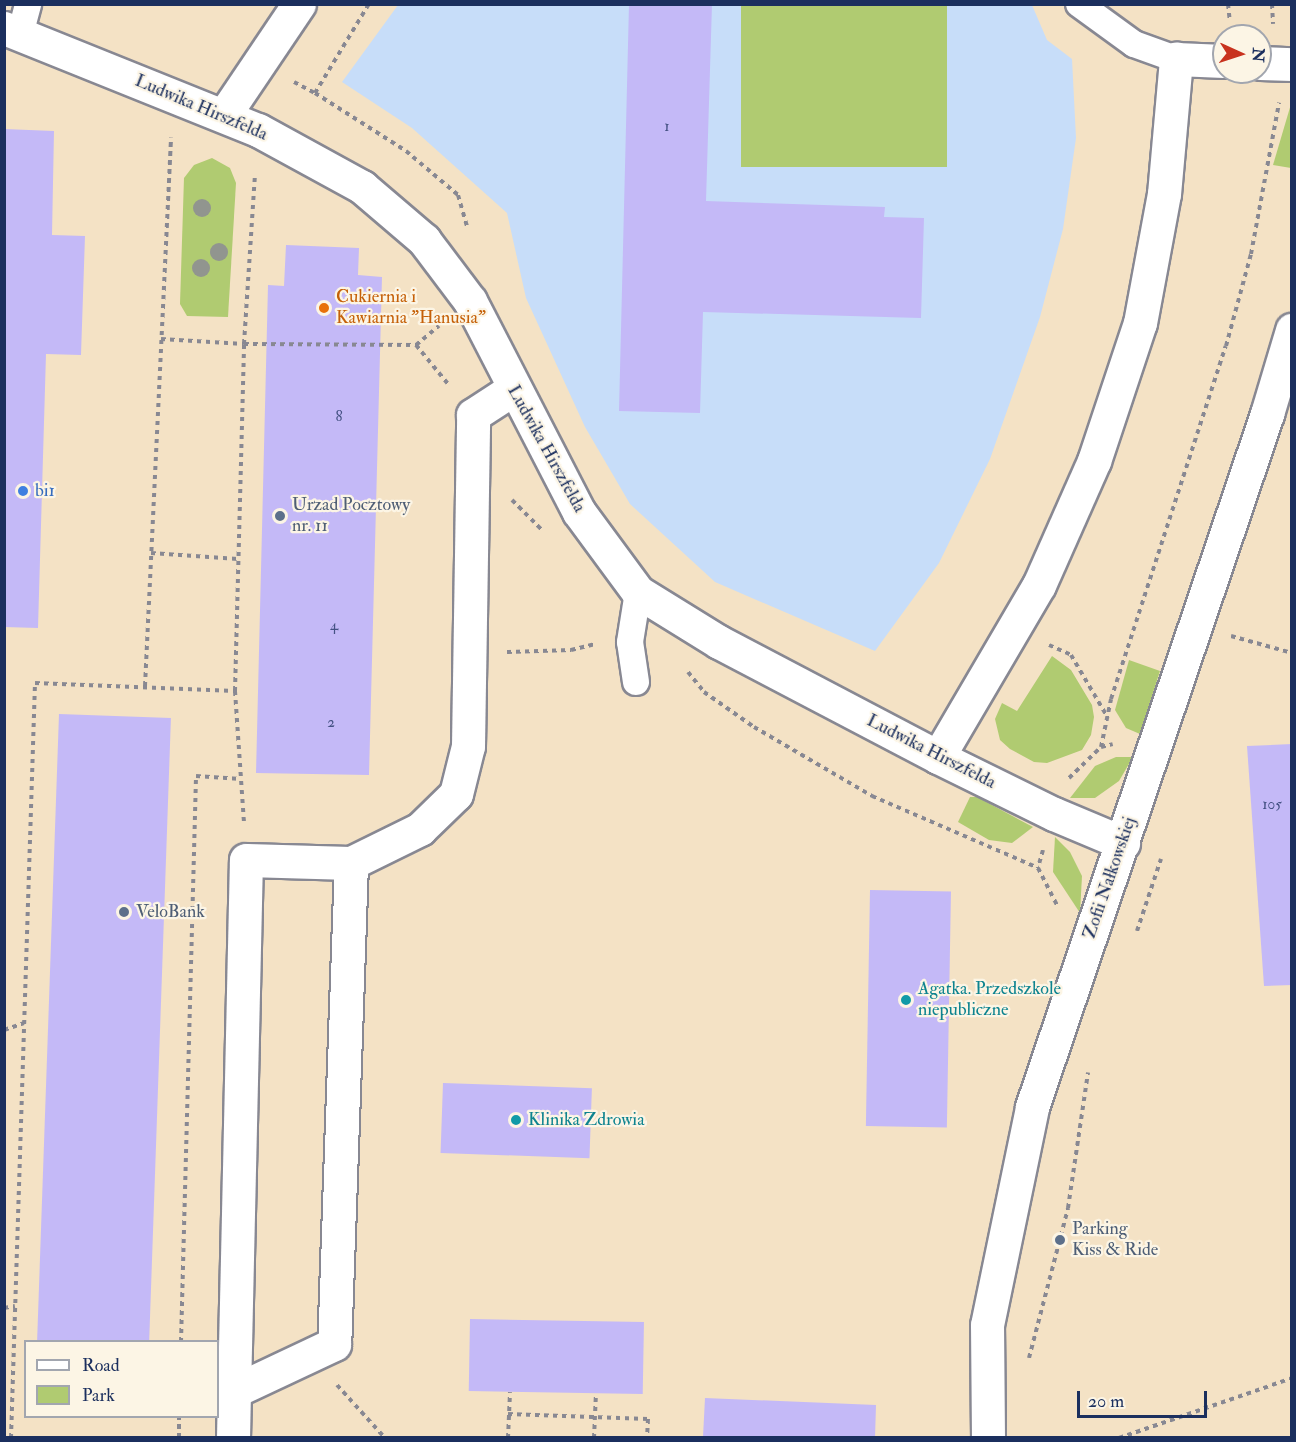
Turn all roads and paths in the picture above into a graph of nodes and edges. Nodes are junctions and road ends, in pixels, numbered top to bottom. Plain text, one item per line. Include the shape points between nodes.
1 (299, 4) edge
2 (369, 4) edge
3 (1079, 4) edge
4 (18, 21) edge
5 (1176, 59) junction
6 (1212, 60) edge
7 (259, 63) junction
8 (1278, 64) edge
9 (173, 94) junction
10 (224, 115) junction
11 (258, 130) junction
12 (1292, 330) edge
13 (161, 339) junction
14 (224, 343) dead end
15 (416, 345) dead end
16 (513, 389) junction
17 (473, 416) junction
18 (506, 494) dead end
19 (550, 540) dead end
20 (151, 553) junction
21 (238, 559) junction
22 (638, 592) junction
23 (1235, 625) dead end
24 (1015, 626) junction
25 (630, 642) junction
26 (1260, 644) dead end
27 (1228, 647) dead end
28 (546, 651) dead end
29 (1292, 652) edge
30 (684, 668) dead end
31 (636, 682) dead end
32 (144, 686) junction
33 (235, 692) junction
34 (1107, 716) junction
35 (1101, 747) dead end
36 (939, 757) junction
37 (241, 779) junction
38 (1123, 843) junction
39 (1163, 852) dead end
40 (246, 860) junction
41 (351, 863) junction
42 (1038, 868) dead end
43 (1134, 939) dead end
44 (24, 1023) junction
45 (4, 1030) edge
46 (1089, 1065) dead end
47 (15, 1306) junction
48 (4, 1308) edge
49 (181, 1340) edge
50 (1028, 1365) dead end
51 (1292, 1378) edge
52 (234, 1391) junction
53 (510, 1392) dead end
54 (596, 1394) dead end
55 (359, 1409) dead end
56 (508, 1414) junction
57 (594, 1416) junction
58 (179, 1418) edge
59 (11, 1437) edge
60 (179, 1437) edge
61 (233, 1437) edge
62 (385, 1437) edge
63 (508, 1437) edge
64 (594, 1437) edge
65 (647, 1437) edge
66 (988, 1437) edge
67 (1119, 1437) edge

1 - 7 street
2 - 7 path via 315,93
3 - 5 lane via 1134,44
4 - 9 street, Ludwika Hirszfelda
5 - 6 street
5 - 24 street via 1164,194 1140,323 1094,461 1039,585
7 - 10 street
8 - 34 path via 1251,254
9 - 10 street, Ludwika Hirszfelda
9 - 13 path
10 - 11 street, Ludwika Hirszfelda
11 - 16 street, Ludwika Hirszfelda via 362,187 424,240 470,301
11 - 21 path via 244,344
12 - 38 street, Zofii Nałkowskiej
13 - 14 path
13 - 20 path
15 - 17 path
16 - 17 street
16 - 22 street, Ludwika Hirszfelda via 579,512
17 - 41 street via 468,746 456,794 420,829
18 - 19 path
20 - 21 path
20 - 32 path
21 - 33 path
22 - 25 lane
22 - 36 street, Ludwika Hirszfelda via 719,642
23 - 27 path
24 - 34 path via 1071,655
24 - 36 street
25 - 28 path
25 - 31 lane
26 - 29 path
30 - 42 path via 704,692 746,721 872,796
32 - 33 path
32 - 44 path via 35,683
33 - 37 path
34 - 35 path
36 - 38 street, Ludwika Hirszfelda
37 - 40 path
37 - 49 path via 196,776
38 - 66 street, Zofii Nałkowskiej via 1032,1107 987,1325
39 - 43 path
40 - 41 street
40 - 52 street
41 - 52 street via 334,1344
44 - 45 path
44 - 47 path
46 - 50 path via 1068,1208
47 - 48 path
47 - 59 path
51 - 67 path
52 - 61 street
53 - 56 path
54 - 57 path
55 - 62 path
56 - 57 path
56 - 63 path
57 - 64 path
57 - 65 path via 648,1419
58 - 60 path

